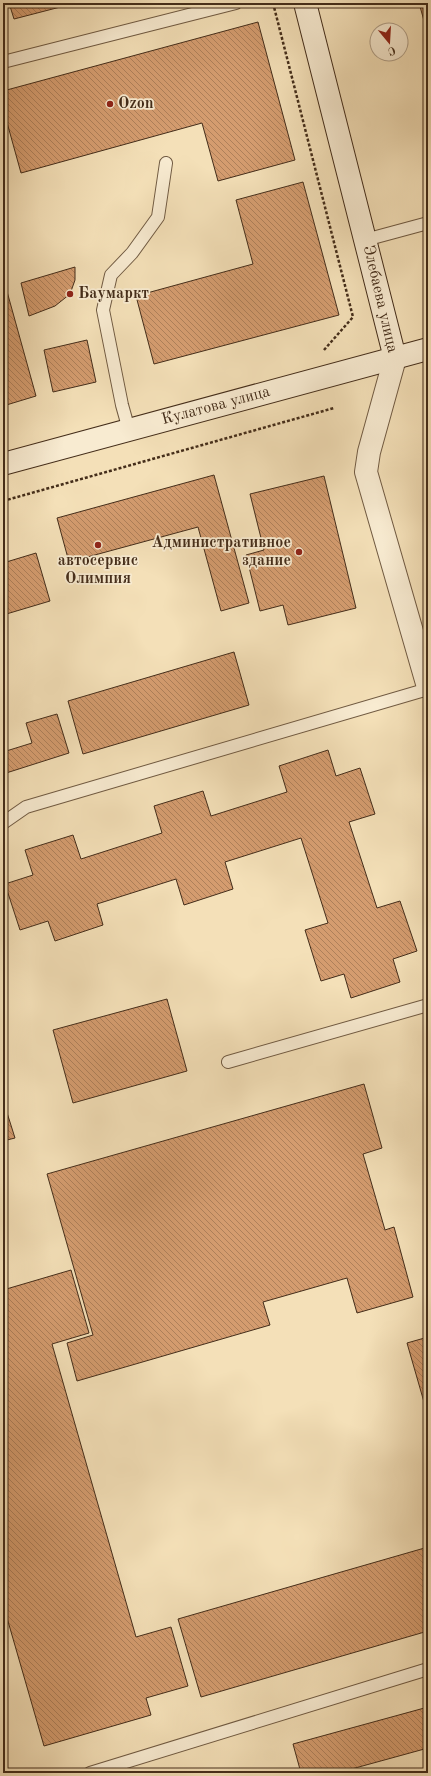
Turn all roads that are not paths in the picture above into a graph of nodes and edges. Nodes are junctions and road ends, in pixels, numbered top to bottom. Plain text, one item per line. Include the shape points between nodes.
1 (236, 3) edge
2 (305, 3) edge
3 (3, 62) edge
4 (166, 163) dead end
5 (428, 223) edge
6 (365, 240) junction
7 (428, 349) edge
8 (395, 358) junction
9 (128, 430) junction
10 (3, 464) edge
11 (428, 688) edge
12 (3, 824) edge
13 (428, 1005) edge
14 (228, 1062) dead end
15 (428, 1670) edge
16 (90, 1773) edge

1 - 3 lane
2 - 6 street, Элебаева улица
4 - 9 lane via 158,217 132,253 111,275 103,310
5 - 6 lane
6 - 8 street, Элебаева улица
7 - 8 street, Кулатова улица
8 - 9 street, Кулатова улица
8 - 11 street, Элебаева улица via 369,452 366,472
9 - 10 street, Кулатова улица
11 - 12 lane via 26,807
13 - 14 lane
15 - 16 lane

